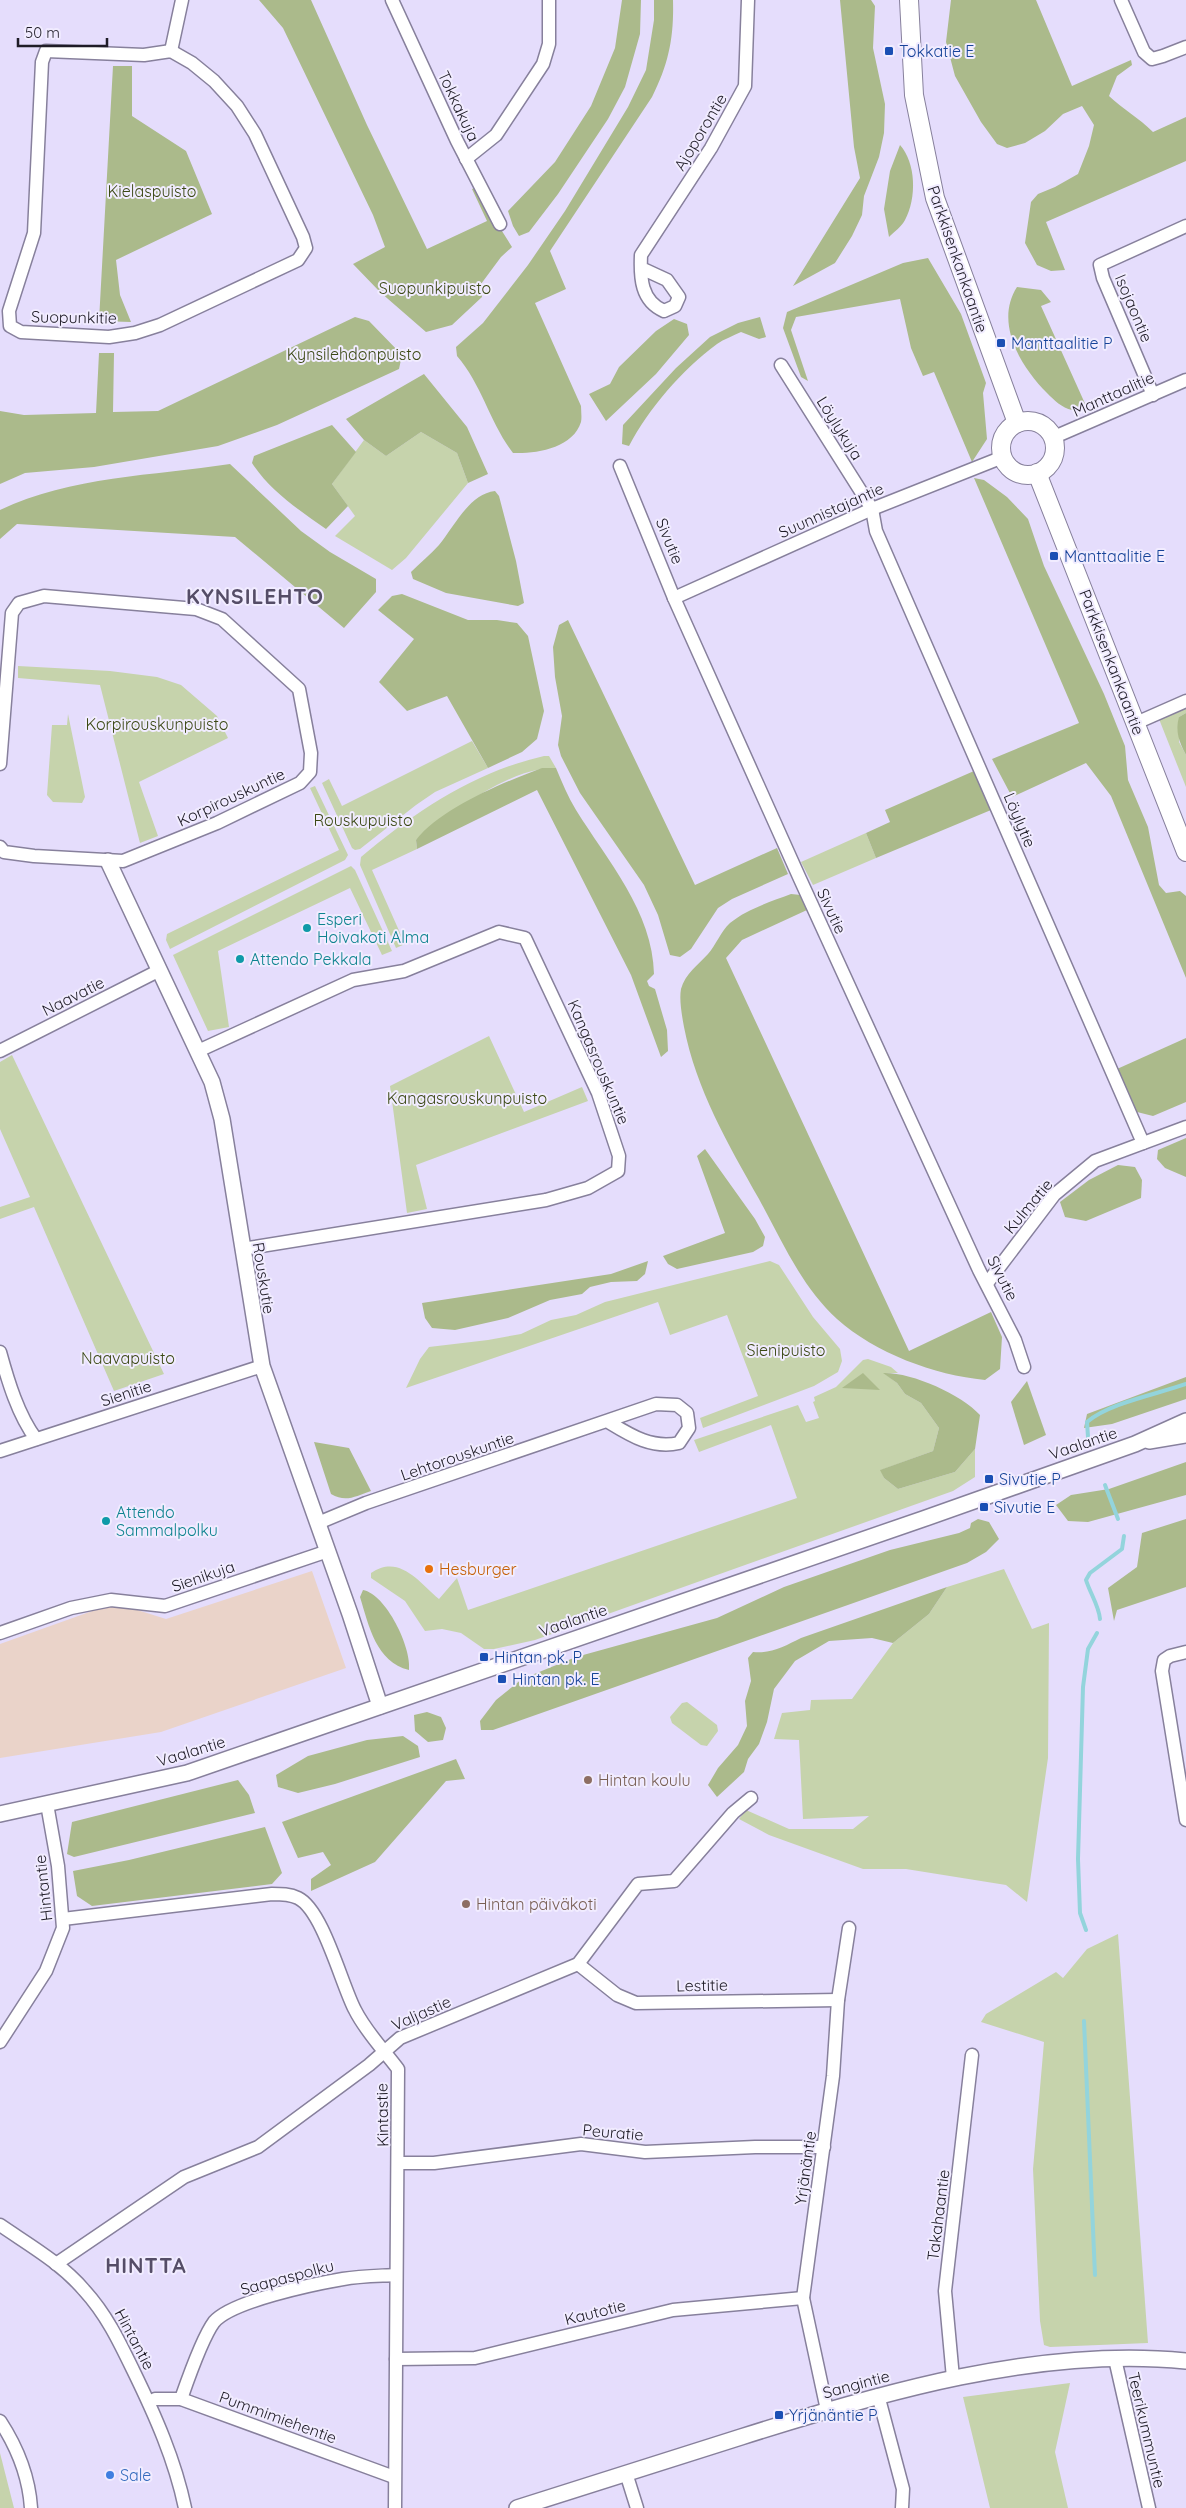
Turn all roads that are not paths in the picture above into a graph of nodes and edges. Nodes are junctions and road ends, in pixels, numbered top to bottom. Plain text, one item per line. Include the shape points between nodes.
1 (182, 0) edge
2 (392, 0) edge
3 (549, 0) edge
4 (748, 0) edge
5 (909, 0) edge
6 (1121, 0) edge
7 (1186, 46) edge
8 (171, 51) junction
9 (466, 159) junction
10 (500, 224) dead end
11 (1186, 226) edge
12 (641, 268) dead end
13 (781, 364) dead end
14 (1186, 380) edge
15 (1153, 394) junction
16 (1017, 423) junction
17 (1052, 438) junction
18 (1003, 458) junction
19 (620, 466) dead end
20 (1037, 473) junction
21 (872, 509) junction
22 (674, 598) junction
23 (1186, 701) edge
24 (1136, 723) junction
25 (0, 764) edge
26 (0, 847) edge
27 (1186, 852) edge
28 (108, 861) junction
29 (160, 970) junction
30 (0, 1051) edge
31 (198, 1051) junction
32 (1186, 1127) edge
33 (1143, 1143) junction
34 (242, 1249) junction
35 (988, 1282) junction
36 (0, 1352) edge
37 (262, 1366) junction
38 (1024, 1367) dead end
39 (606, 1421) junction
40 (1186, 1421) edge
41 (1186, 1435) edge
42 (36, 1439) junction
43 (1135, 1444) junction
44 (0, 1451) edge
45 (318, 1524) junction
46 (328, 1551) junction
47 (0, 1633) edge
48 (1186, 1652) edge
49 (380, 1706) junction
50 (751, 1798) dead end
51 (47, 1804) junction
52 (0, 1808) edge
53 (17, 1809) junction
54 (0, 1814) edge
55 (1186, 1820) edge
56 (63, 1919) junction
57 (849, 1928) dead end
58 (578, 1964) junction
59 (838, 2000) junction
60 (0, 2042) edge
61 (384, 2051) junction
62 (972, 2055) dead end
63 (824, 2147) junction
64 (399, 2163) junction
65 (0, 2225) edge
66 (56, 2264) junction
67 (396, 2275) junction
68 (803, 2298) junction
69 (396, 2359) junction
70 (1115, 2359) junction
71 (1186, 2361) edge
72 (953, 2378) junction
73 (878, 2395) junction
74 (181, 2399) junction
75 (149, 2402) junction
76 (827, 2410) junction
77 (0, 2421) edge
78 (626, 2473) junction
79 (394, 2478) junction
80 (31, 2508) edge
81 (185, 2508) edge
82 (395, 2508) edge
83 (518, 2508) edge
84 (637, 2508) edge
85 (902, 2508) edge
86 (1149, 2508) edge

1 - 8 street
2 - 9 street, Tokkakuja
3 - 9 street via 549,44 543,64 496,135
4 - 12 street, Ajoporontie via 745,86 711,148 642,256
5 - 16 main road, Parkkisenkankaantie via 914,95 935,198
6 - 7 street via 1144,52 1152,58
8 - 8 street, Suopunkitie via 144,55 46,52 42,62 34,233 9,311 10,326 21,332 109,337 135,333 160,325 298,260 306,248 255,134 237,106 192,62
9 - 10 street, Tokkakuja
11 - 15 street, Isojaontie via 1100,265
13 - 21 street, Löylykuja
14 - 15 street, Manttaalitie
15 - 17 street, Manttaalitie
16 - 17 main road via 1030,421 1040,424
16 - 18 main road via 1003,437
17 - 20 main road via 1055,450 1052,459 1045,469
18 - 20 main road via 1012,470 1020,474
18 - 21 street, Suunnistajantie
19 - 22 street, Sivutie
20 - 24 main road, Parkkisenkankaantie
21 - 22 street, Suunnistajantie
21 - 33 street, Löylytie via 876,532
22 - 35 street, Sivutie via 808,898 979,1270
23 - 24 street
24 - 27 main road, Parkkisenkankaantie
25 - 28 street, Korpirouskuntie via 12,613 19,604 32,599 44,596 211,613 291,679 302,695 311,753 310,772 300,782 124,861
26 - 28 street, Korpirouskuntie via 4,852 34,856
28 - 29 street, Rouskutie
29 - 30 street, Naavatie
29 - 31 street, Rouskutie
31 - 34 street, Rouskutie via 212,1082 222,1119
31 - 34 street, Kangasrouskuntie via 353,980 404,971 499,932 525,938 598,1092 620,1156 618,1171 588,1188 546,1200
32 - 33 street, Kulmatie
33 - 35 street, Kulmatie via 1096,1161 1054,1195
34 - 37 street, Rouskutie
35 - 38 street, Sivutie
36 - 42 street via 7,1378
37 - 42 street, Sienitie
37 - 45 street, Rouskutie
39 - 39 street, Lehtorouskuntie via 656,1404 677,1405 687,1413 689,1428 679,1443 666,1446 642,1442
39 - 45 street, Lehtorouskuntie via 366,1503
40 - 43 street, Vaalantie
41 - 43 street, Vaalantie
42 - 44 street, Sienitie
43 - 49 street, Vaalantie
45 - 46 street, Rouskutie
46 - 47 street, Sienikuja via 165,1606 111,1600 71,1608
46 - 49 street, Rouskutie
48 - 55 street via 1164,1660 1162,1671
49 - 51 street, Vaalantie via 186,1773
50 - 58 street via 732,1813 674,1881 638,1884
51 - 53 street, Vaalantie
51 - 56 street, Hintantie
52 - 53 street, Vaalantie
53 - 54 street, Vaalantie
56 - 60 street, Hintantie via 61,1936 46,1971
56 - 61 street, Kintastie via 272,1894 300,1899 312,1912 338,1964 354,2009 370,2036
57 - 59 street, Yrjänäntie
58 - 59 street, Lestitie via 617,1995 636,2002
58 - 61 street, Valjastie via 408,2034
59 - 63 street, Yrjänäntie
61 - 64 street, Kintastie via 398,2069
61 - 66 street, Valjastie via 258,2146 184,2177
62 - 72 street, Takahaantie via 945,2291
63 - 64 street, Peuratie via 645,2152 582,2144 434,2163
63 - 68 street, Yrjänäntie
64 - 67 street, Kintastie
65 - 66 street, Hintantie
66 - 75 street, Hintantie via 83,2288 107,2318
67 - 69 street, Kintastie
67 - 74 street, Saapaspolku via 342,2279 251,2301 229,2310 214,2322
68 - 69 street, Kautotie via 673,2310 475,2358
68 - 76 street, Yrjänäntie
69 - 79 street, Kintastie
70 - 71 street, Sangintie
70 - 72 street, Sangintie via 1048,2364
70 - 86 street, Teerikummuntie
72 - 73 street, Sangintie
73 - 76 street, Sangintie
73 - 85 street via 903,2489
74 - 75 street, Pummimiehentie via 156,2398
74 - 79 street, Pummimiehentie
75 - 81 street, Hintantie via 178,2474
76 - 78 street, Sangintie
77 - 80 street via 10,2436 28,2480
78 - 83 street, Sangintie
78 - 84 street
79 - 82 street, Kintastie

